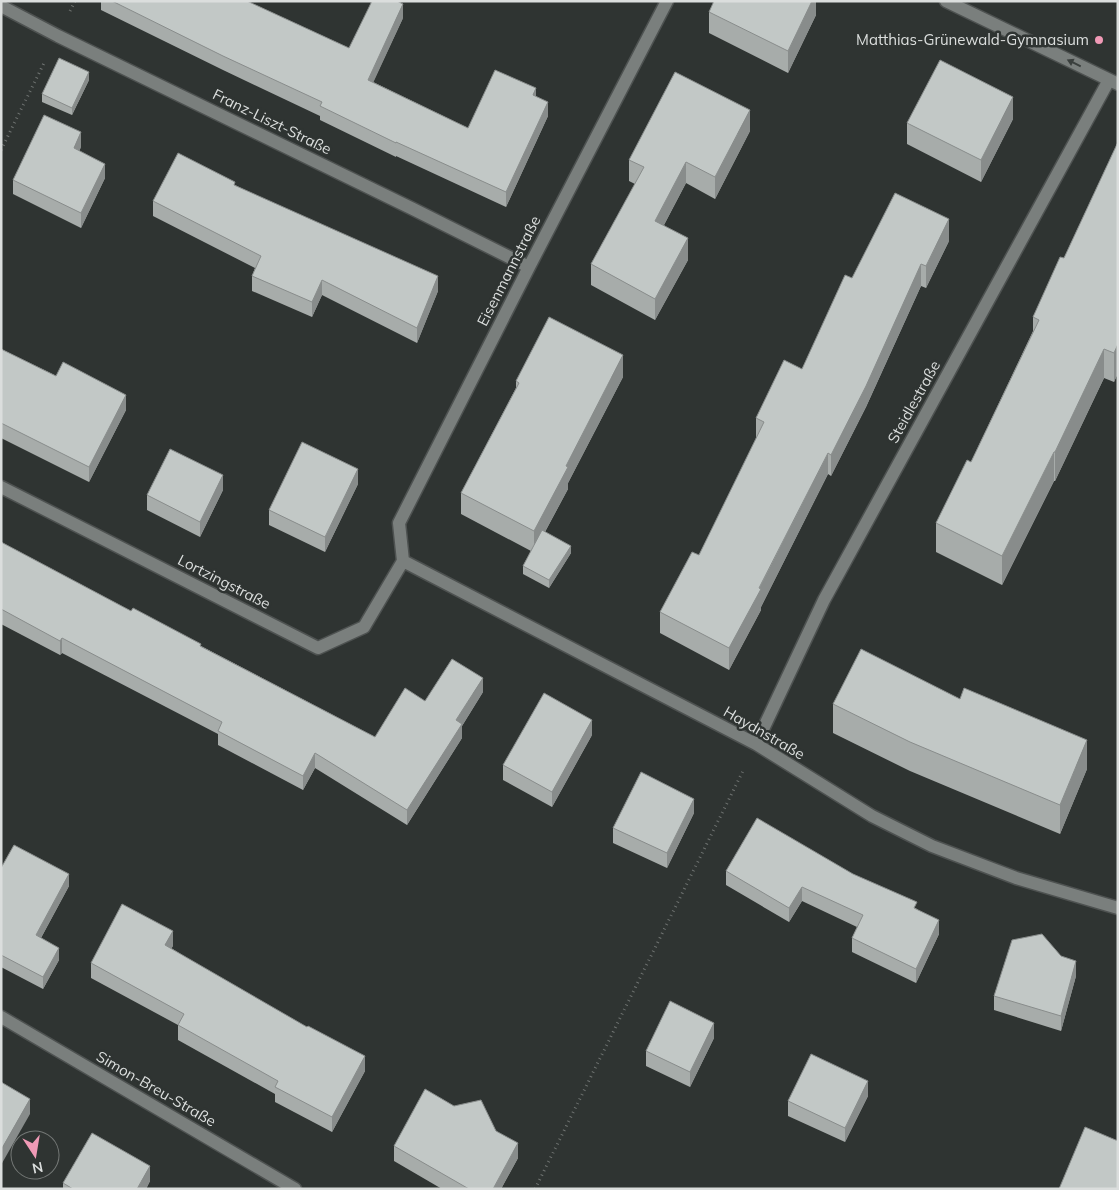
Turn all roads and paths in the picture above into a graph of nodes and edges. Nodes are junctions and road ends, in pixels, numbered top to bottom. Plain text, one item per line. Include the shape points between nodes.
1 (667, 1) edge
2 (946, 1) edge
3 (1, 6) edge
4 (42, 69) dead end
5 (1113, 82) edge
6 (1, 150) edge
7 (529, 267) junction
8 (1, 487) edge
9 (403, 561) junction
10 (756, 744) junction
11 (1118, 908) edge
12 (1, 1017) edge
13 (294, 1189) edge
14 (535, 1189) edge

1 - 7 street, Eisenmannstraße
5 -> 2 street
3 - 7 street, Franz-Liszt-Straße
4 - 6 path
5 - 10 street, Steidlestraße via 824,600
7 - 9 street, Eisenmannstraße via 399,523
8 - 9 street, Lortzingstraße via 318,648 364,627
9 - 10 street, Haydnstraße
10 - 11 street, Haydnstraße via 872,816 932,846 1016,878
10 - 14 path
12 - 13 street, Simon-Breu-Straße

